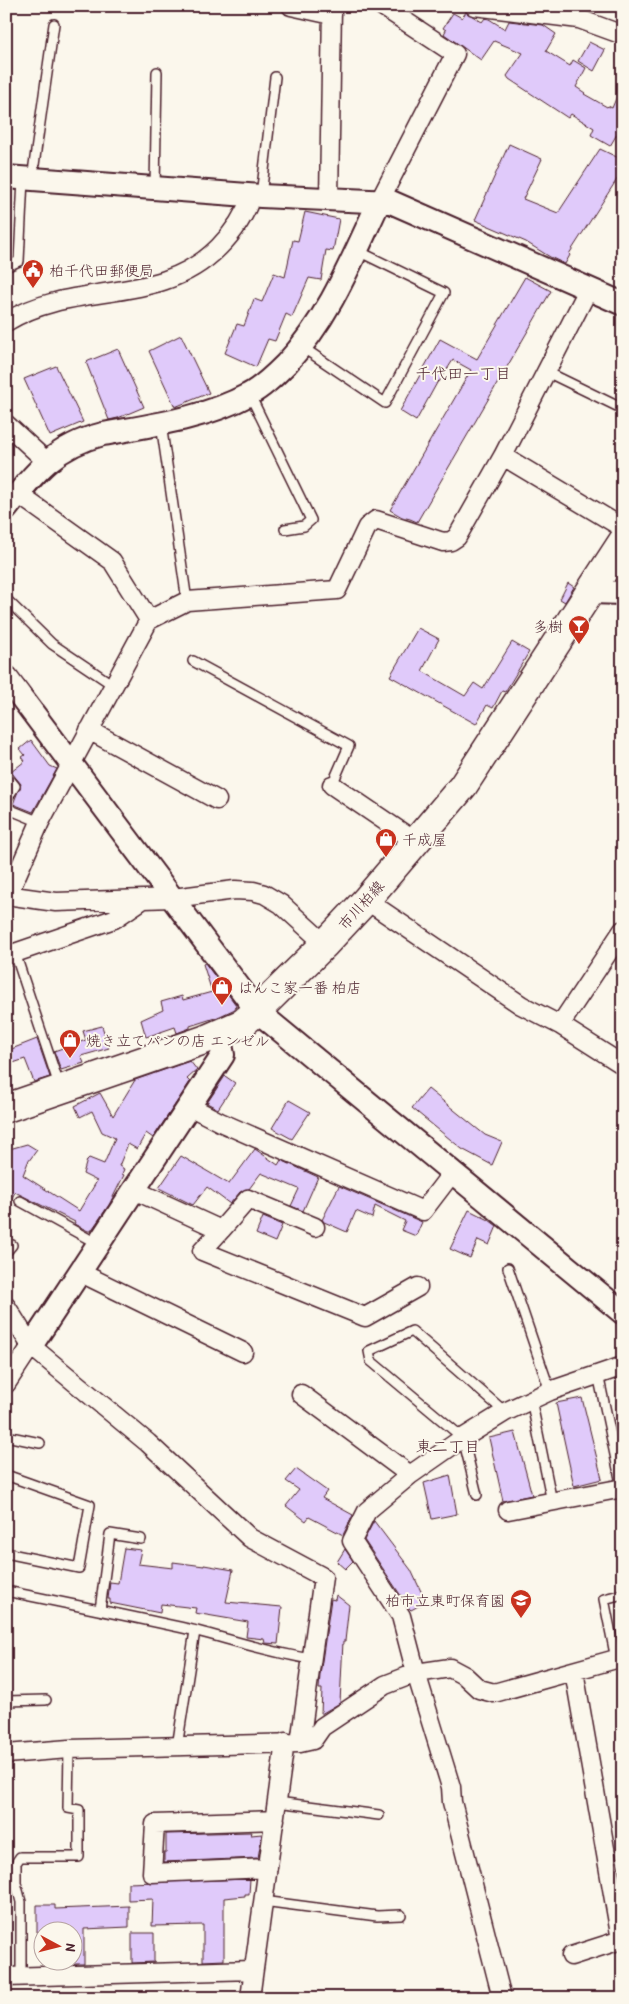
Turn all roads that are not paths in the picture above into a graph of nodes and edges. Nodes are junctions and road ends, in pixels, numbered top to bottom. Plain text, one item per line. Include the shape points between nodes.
1 (290, 6) edge
2 (382, 6) edge
3 (474, 6) edge
4 (332, 11) edge
5 (54, 24) dead end
6 (623, 35) edge
7 (158, 72) dead end
8 (274, 77) dead end
9 (21, 178) edge
10 (155, 188) junction
11 (256, 196) junction
12 (329, 200) junction
13 (380, 200) junction
14 (356, 250) junction
15 (6, 267) edge
16 (589, 288) junction
17 (623, 304) edge
18 (6, 322) edge
19 (302, 347) junction
20 (546, 372) junction
21 (250, 394) junction
22 (623, 409) edge
23 (6, 424) edge
24 (160, 424) junction
25 (503, 456) junction
26 (46, 461) junction
27 (12, 501) edge
28 (623, 528) edge
29 (285, 529) dead end
30 (623, 541) edge
31 (590, 592) junction
32 (623, 593) edge
33 (6, 599) edge
34 (187, 601) junction
35 (149, 620) junction
36 (193, 661) dead end
37 (6, 677) edge
38 (113, 685) junction
39 (89, 730) junction
40 (72, 763) junction
41 (6, 775) edge
42 (332, 785) joint
43 (6, 800) edge
44 (217, 800) dead end
45 (6, 808) edge
46 (40, 822) junction
47 (416, 842) junction
48 (7, 895) edge
49 (173, 898) junction
50 (142, 900) junction
51 (366, 900) junction
52 (623, 930) edge
53 (325, 944) junction
54 (10, 954) edge
55 (257, 1011) junction
56 (560, 1025) junction
57 (219, 1034) junction
58 (623, 1065) edge
59 (60, 1090) junction
60 (189, 1106) junction
61 (6, 1108) edge
62 (452, 1173) junction
63 (134, 1190) junction
64 (20, 1202) dead end
65 (315, 1227) dead end
66 (221, 1230) junction
67 (98, 1244) junction
68 (508, 1268) dead end
69 (80, 1272) junction
70 (418, 1287) dead end
71 (6, 1306) edge
72 (623, 1313) edge
73 (31, 1346) junction
74 (243, 1352) dead end
75 (623, 1366) edge
76 (598, 1374) junction
77 (6, 1384) edge
78 (550, 1391) junction
79 (301, 1394) dead end
80 (532, 1399) junction
81 (505, 1412) junction
82 (6, 1436) edge
83 (463, 1438) junction
84 (40, 1443) dead end
85 (6, 1474) edge
86 (410, 1475) junction
87 (622, 1488) edge
88 (477, 1495) dead end
89 (552, 1502) junction
90 (508, 1510) dead end
91 (141, 1539) dead end
92 (6, 1553) edge
93 (6, 1591) edge
94 (623, 1594) edge
95 (100, 1610) junction
96 (195, 1631) junction
97 (619, 1658) edge
98 (311, 1659) junction
99 (574, 1671) junction
100 (416, 1673) junction
101 (46, 1700) dead end
102 (6, 1701) edge
103 (293, 1742) junction
104 (177, 1747) junction
105 (69, 1749) junction
106 (6, 1754) edge
107 (277, 1802) junction
108 (379, 1816) dead end
109 (275, 1820) junction
110 (268, 1868) junction
111 (263, 1901) junction
112 (401, 1915) dead end
113 (622, 1940) edge
114 (571, 1956) dead end
115 (254, 1970) junction
116 (13, 1977) edge
117 (250, 1998) edge
118 (502, 1998) edge

1 - 4 street
2 - 13 street via 455,54
3 - 6 street via 579,19
4 - 12 street
5 - 9 lane
7 - 10 lane
8 - 11 lane
9 - 10 street
9 - 15 lane via 18,261
10 - 11 street
11 - 12 street
11 - 18 street via 224,242 207,259 184,274 149,286 60,300
12 - 13 street
13 - 14 street
13 - 16 street
14 - 19 street via 328,309
14 - 19 lane via 444,293 385,404
16 - 17 street
16 - 20 street
19 - 21 street via 276,375
20 - 22 lane
20 - 25 street
21 - 24 street via 198,416
21 - 29 lane via 311,520 304,526
23 - 26 street
24 - 26 street via 91,437
24 - 34 lane
25 - 28 street
25 - 34 street via 457,537 451,541 443,542 376,520 367,527 337,590
26 - 27 street
27 - 35 street via 112,561
30 - 31 main road, 市川柏線
31 - 32 street
31 - 47 main road, 市川柏線 via 463,786
33 - 38 lane via 52,644
34 - 35 street
35 - 38 street
36 - 42 lane via 349,746
37 - 40 street
38 - 39 street
39 - 40 street
39 - 44 street
40 - 46 street
40 - 49 street
41 - 43 lane via 15,786
42 - 47 street
45 - 46 lane
46 - 48 street
47 - 51 main road, 市川柏線
48 - 50 street via 56,902
49 - 50 street
49 - 53 street via 253,890 281,904
49 - 55 street
50 - 54 street via 114,919
51 - 53 main road, 市川柏線
51 - 56 street via 521,1005
52 - 56 street
53 - 55 main road, 市川柏線
54 - 59 lane
55 - 57 main road, 市川柏線 via 243,1023
55 - 62 street
56 - 58 street
57 - 59 main road, 市川柏線
57 - 60 street via 223,1055
59 - 61 main road, 市川柏線
60 - 62 street via 423,1211
60 - 63 street
62 - 72 street
63 - 66 street
63 - 67 street
64 - 67 lane
65 - 66 street via 248,1200
66 - 70 street via 202,1251 365,1318
67 - 69 street
68 - 78 lane
69 - 73 street
69 - 74 street
71 - 73 street
73 - 77 street
73 - 98 street via 148,1443 250,1538 323,1577
75 - 76 street
76 - 78 street
76 - 87 lane
78 - 80 street
79 - 86 street
80 - 81 street
80 - 89 lane
81 - 83 street
81 - 83 lane via 412,1331 369,1351 370,1361
82 - 84 lane
83 - 86 street
83 - 88 lane
85 - 92 lane via 90,1505 79,1568
86 - 100 street via 367,1511 352,1541 400,1616
87 - 89 street
89 - 90 street
91 - 95 lane via 110,1534
93 - 95 lane
94 - 97 lane via 604,1599
95 - 96 lane
96 - 98 lane via 279,1654
96 - 104 lane
97 - 99 street
98 - 103 street
99 - 100 street via 494,1693 480,1689 450,1668
99 - 113 street
100 - 103 street via 385,1685 322,1726 313,1740
100 - 118 street via 451,1787 452,1802
101 - 102 lane
103 - 104 street
103 - 107 street
104 - 105 street
105 - 106 street
105 - 116 lane via 68,1808 79,1810 79,1857 20,1857 16,1863 16,1883 21,1902
107 - 108 lane
107 - 109 street
109 - 110 street
109 - 110 street via 155,1824 152,1872
110 - 111 street
111 - 112 lane via 377,1916
111 - 115 street
113 - 114 street
115 - 116 street
115 - 117 street

